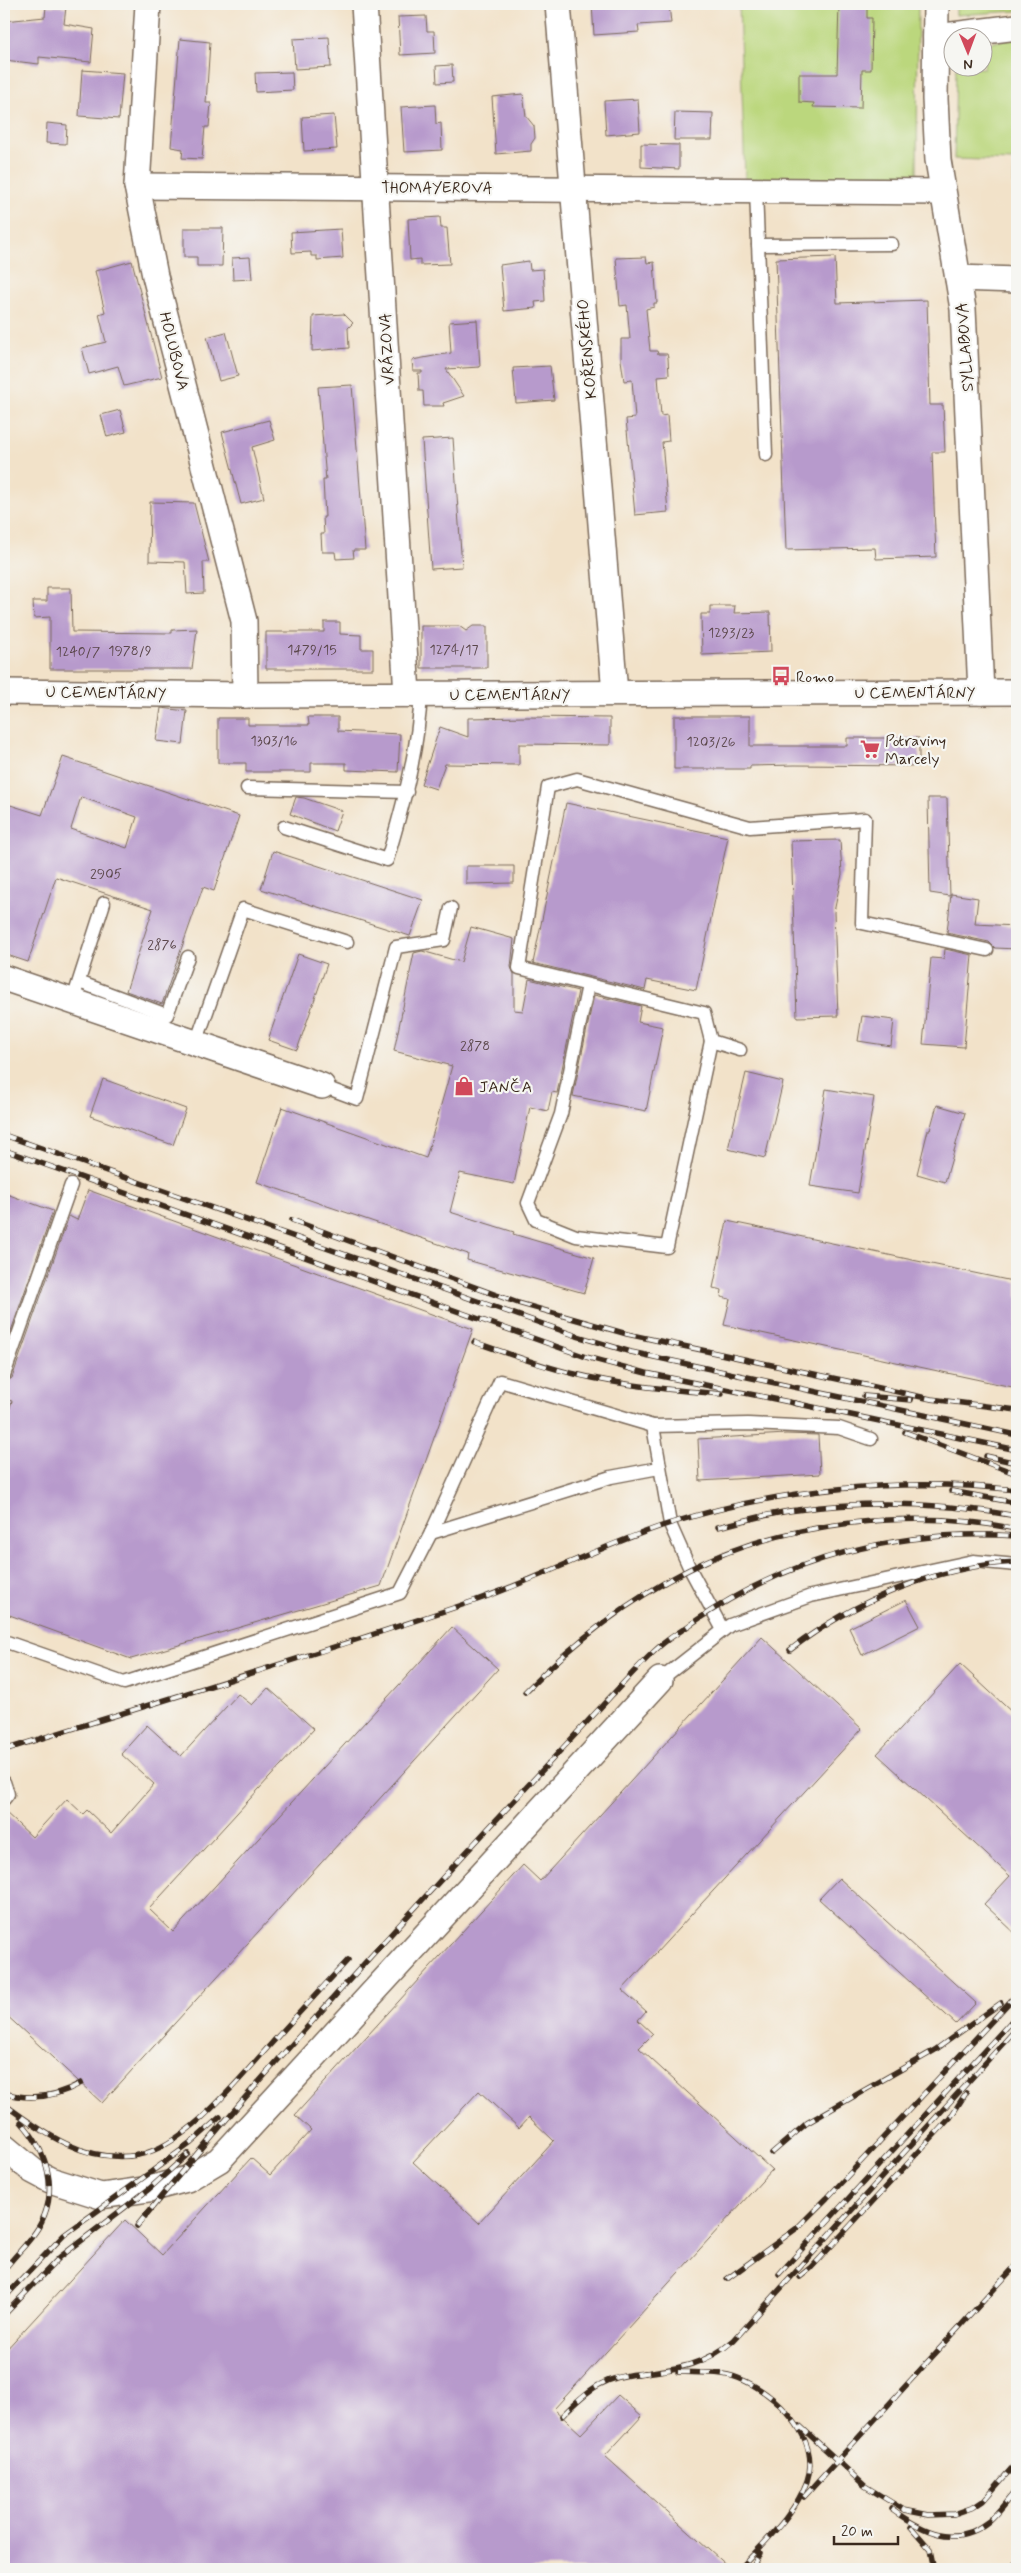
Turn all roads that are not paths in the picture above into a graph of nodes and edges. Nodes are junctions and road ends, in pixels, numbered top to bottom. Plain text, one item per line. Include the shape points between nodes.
1 (148, 4) edge
2 (364, 4) edge
3 (558, 4) edge
4 (936, 4) edge
5 (1017, 27) edge
6 (936, 37) junction
7 (137, 186) junction
8 (377, 187) junction
9 (573, 188) junction
10 (747, 190) junction
11 (942, 192) junction
12 (892, 244) dead end
13 (758, 245) junction
14 (958, 278) junction
15 (1017, 280) edge
16 (766, 455) dead end
17 (4, 692) edge
18 (981, 692) junction
19 (1017, 692) edge
20 (615, 693) junction
21 (414, 694) junction
22 (245, 695) junction
23 (247, 788) dead end
24 (407, 792) junction
25 (284, 827) dead end
26 (104, 903) dead end
27 (451, 908) dead end
28 (347, 942) dead end
29 (987, 950) dead end
30 (188, 957) dead end
31 (4, 978) edge
32 (588, 985) junction
33 (76, 992) junction
34 (711, 1041) junction
35 (196, 1043) junction
36 (740, 1050) dead end
37 (322, 1086) joint
38 (71, 1185) dead end
39 (4, 1375) edge
40 (653, 1426) junction
41 (871, 1439) dead end
42 (659, 1468) junction
43 (431, 1532) junction
44 (1017, 1565) edge
45 (723, 1630) junction
46 (4, 1641) edge
47 (660, 1680) joint
48 (4, 1782) edge
49 (4, 1800) edge
50 (4, 2147) edge

1 - 7 street, HOLUBOVA
2 - 8 street, VRÁZOVA
3 - 9 street, KOŘENSKÉHO
4 - 6 street, SYLLABOVA
5 - 6 street
6 - 11 street, SYLLABOVA via 935,99
7 - 8 street, THOMAYEROVA
7 - 22 street, HOLUBOVA via 156,276 244,621
8 - 9 street, THOMAYEROVA
8 - 21 street, VRÁZOVA
9 - 10 street, THOMAYEROVA
9 - 20 street, KOŘENSKÉHO
10 - 11 street, THOMAYEROVA
10 - 13 lane
11 - 14 street, SYLLABOVA
12 - 13 lane
13 - 16 lane
14 - 15 street
14 - 18 street, SYLLABOVA via 963,309
17 - 22 street, U CEMENTÁRNY
18 - 19 street, U CEMENTÁRNY
18 - 20 street, U CEMENTÁRNY
20 - 21 street, U CEMENTÁRNY
21 - 22 street, U CEMENTÁRNY
21 - 24 lane via 418,732
23 - 24 lane
24 - 25 lane via 387,860
26 - 33 lane
27 - 37 lane via 444,940 396,947 357,1099
28 - 35 lane via 243,909
29 - 32 lane via 862,923 864,819 750,827 577,779 548,787 519,968
30 - 33 lane via 167,1015
31 - 33 street
32 - 34 lane via 704,1013
32 - 34 lane via 561,1114 528,1203 536,1220 576,1236 667,1247
33 - 35 street
34 - 36 lane
35 - 37 street
38 - 39 lane
40 - 41 lane via 748,1424 839,1428
40 - 42 lane
40 - 43 lane via 500,1380
42 - 43 lane via 610,1477
42 - 45 lane via 670,1524
43 - 46 lane via 400,1593 124,1683
44 - 45 lane via 973,1561 811,1596
45 - 47 lane
47 - 50 street via 219,2160 187,2180 101,2196 50,2180 33,2171
48 - 49 lane via 8,1794

